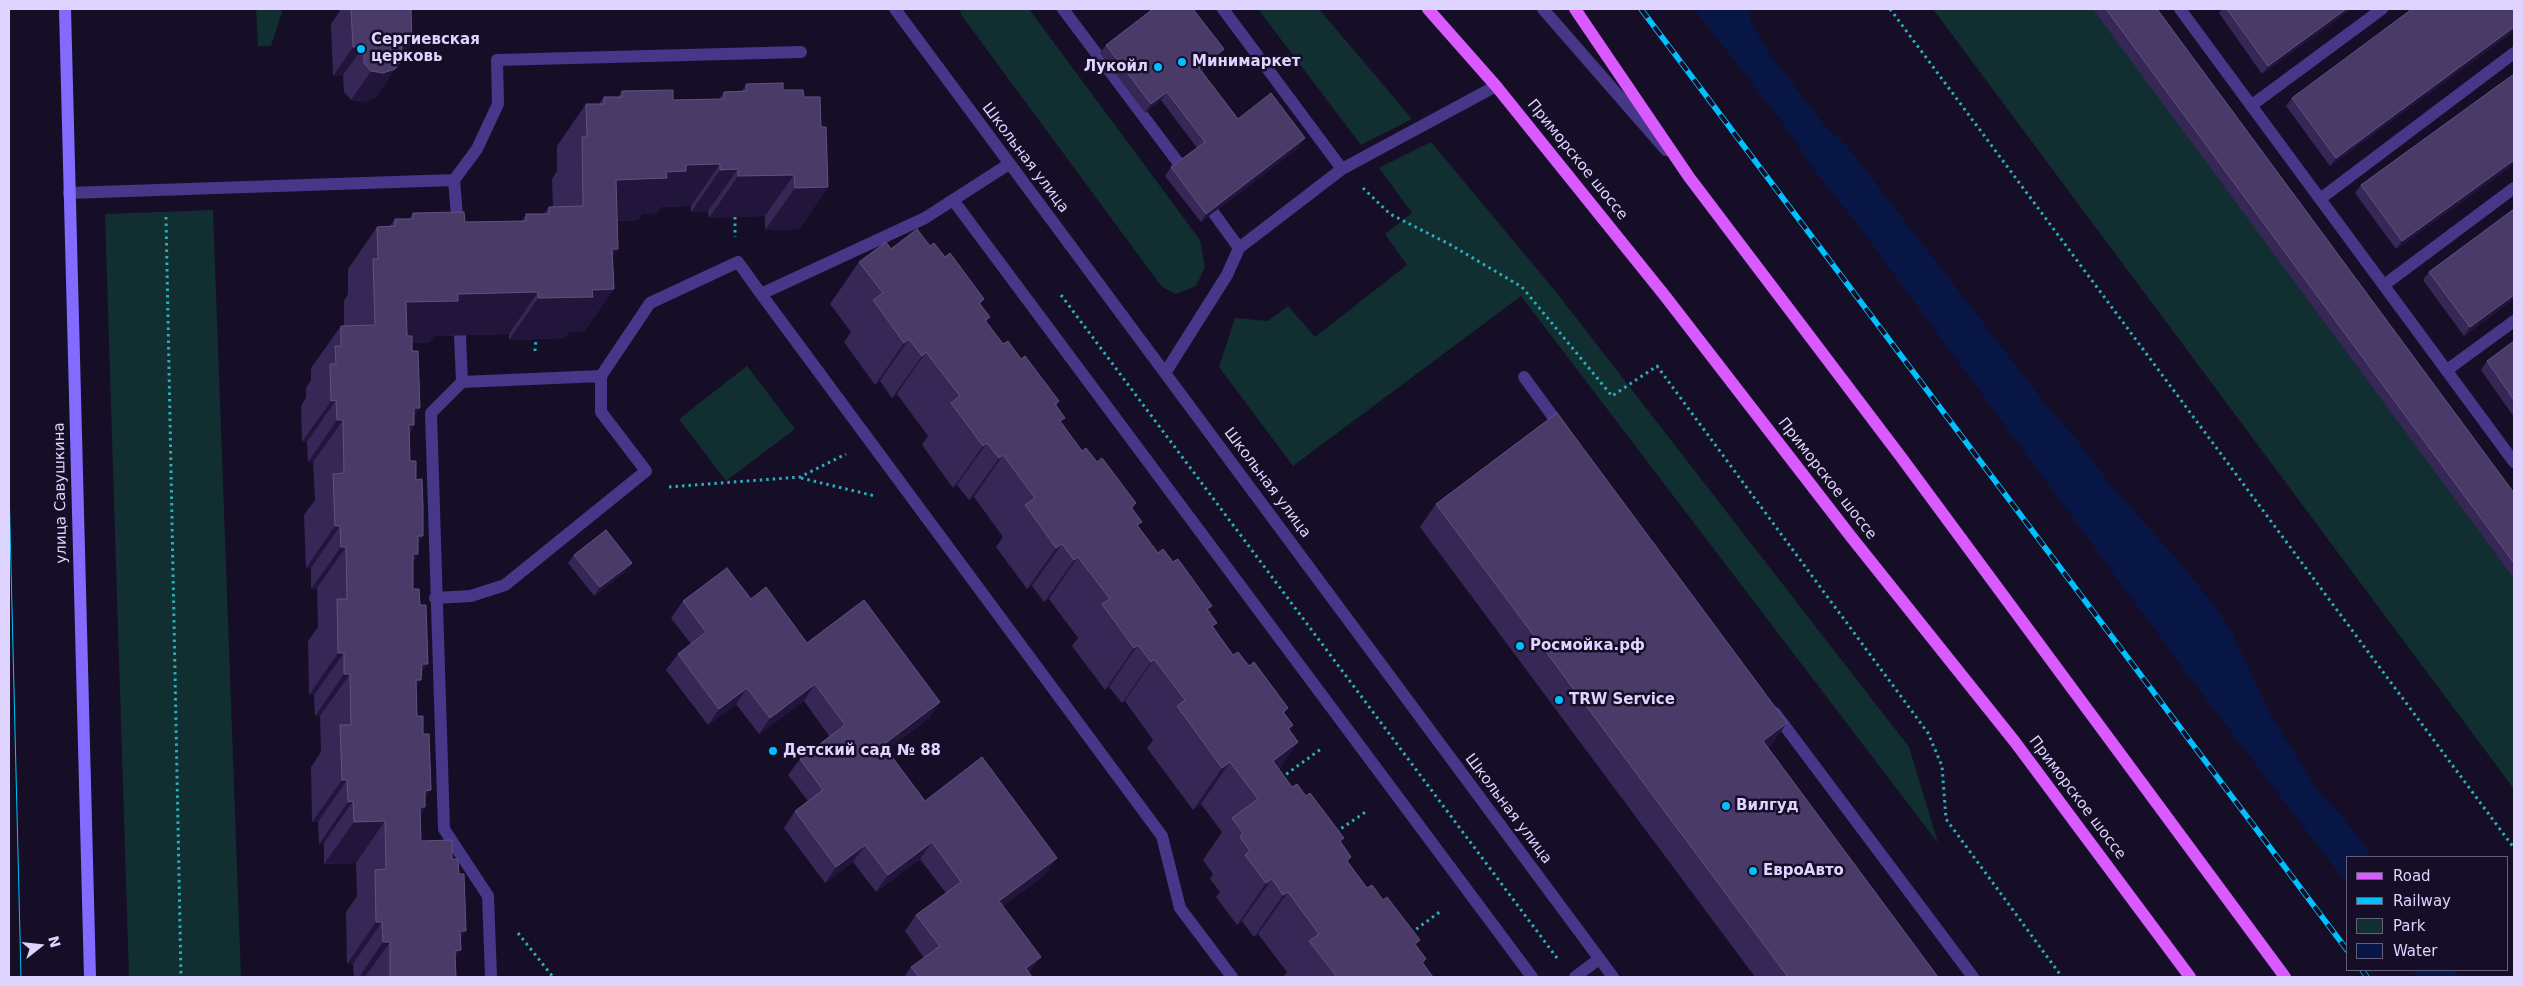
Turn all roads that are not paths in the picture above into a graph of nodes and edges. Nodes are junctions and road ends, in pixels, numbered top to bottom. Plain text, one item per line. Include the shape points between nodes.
1 (65, 9) edge
2 (895, 9) edge
3 (1224, 9) edge
4 (1428, 9) edge
5 (1543, 9) edge
6 (1575, 9) edge
7 (2382, 9) edge
8 (1068, 10) edge
9 (2186, 11) edge
10 (801, 52) dead end
11 (2514, 53) edge
12 (1496, 86) junction
13 (2252, 106) junction
14 (1009, 164) junction
15 (1180, 165) edge
16 (1342, 168) junction
17 (1689, 177) junction
18 (454, 180) junction
19 (2514, 188) edge
20 (70, 193) junction
21 (2320, 198) junction
22 (953, 200) junction
23 (1214, 212) edge
24 (459, 245) edge
25 (1239, 248) junction
26 (2384, 285) junction
27 (761, 294) junction
28 (2514, 321) edge
29 (460, 335) edge
30 (2447, 370) junction
31 (1165, 374) junction
32 (601, 376) junction
33 (1524, 377) dead end
34 (462, 382) junction
35 (1572, 441) edge
36 (2514, 460) edge
37 (436, 598) junction
38 (1769, 705) edge
39 (1599, 959) junction
40 (90, 977) edge
41 (491, 977) edge
42 (1232, 977) edge
43 (1532, 977) edge
44 (1575, 977) edge
45 (1613, 977) edge
46 (1973, 977) edge
47 (2190, 977) edge
48 (2285, 977) edge

1 - 20 main road, улица Савушкина
2 - 14 street, Школьная улица
3 - 16 street
4 - 12 main road, Приморское шоссе
5 - 17 street
6 - 17 main road
7 - 13 street
8 - 15 street
9 - 13 street
10 - 18 street via 497,60 498,104 476,150
11 - 21 street
12 - 16 street
12 - 47 main road, Приморское шоссе via 2016,742
13 - 21 street
14 - 22 street
14 - 31 street, Школьная улица
16 - 25 street
17 - 48 main road via 1901,457
18 - 20 street
18 - 24 street
19 - 26 street
20 - 40 main road, улица Савушкина
21 - 26 street
22 - 27 street via 925,218
22 - 43 street
23 - 25 street
25 - 31 street
26 - 30 street
27 - 32 street via 738,262 650,303
27 - 42 street via 1162,836 1180,908
28 - 30 street
29 - 34 street
30 - 36 street
31 - 39 street, Школьная улица
32 - 34 street
32 - 37 street via 601,412 646,471 505,585 471,596
33 - 35 street
34 - 37 street via 430,413
37 - 41 street via 444,829 488,896
38 - 46 street
39 - 44 street
39 - 45 street, Школьная улица

